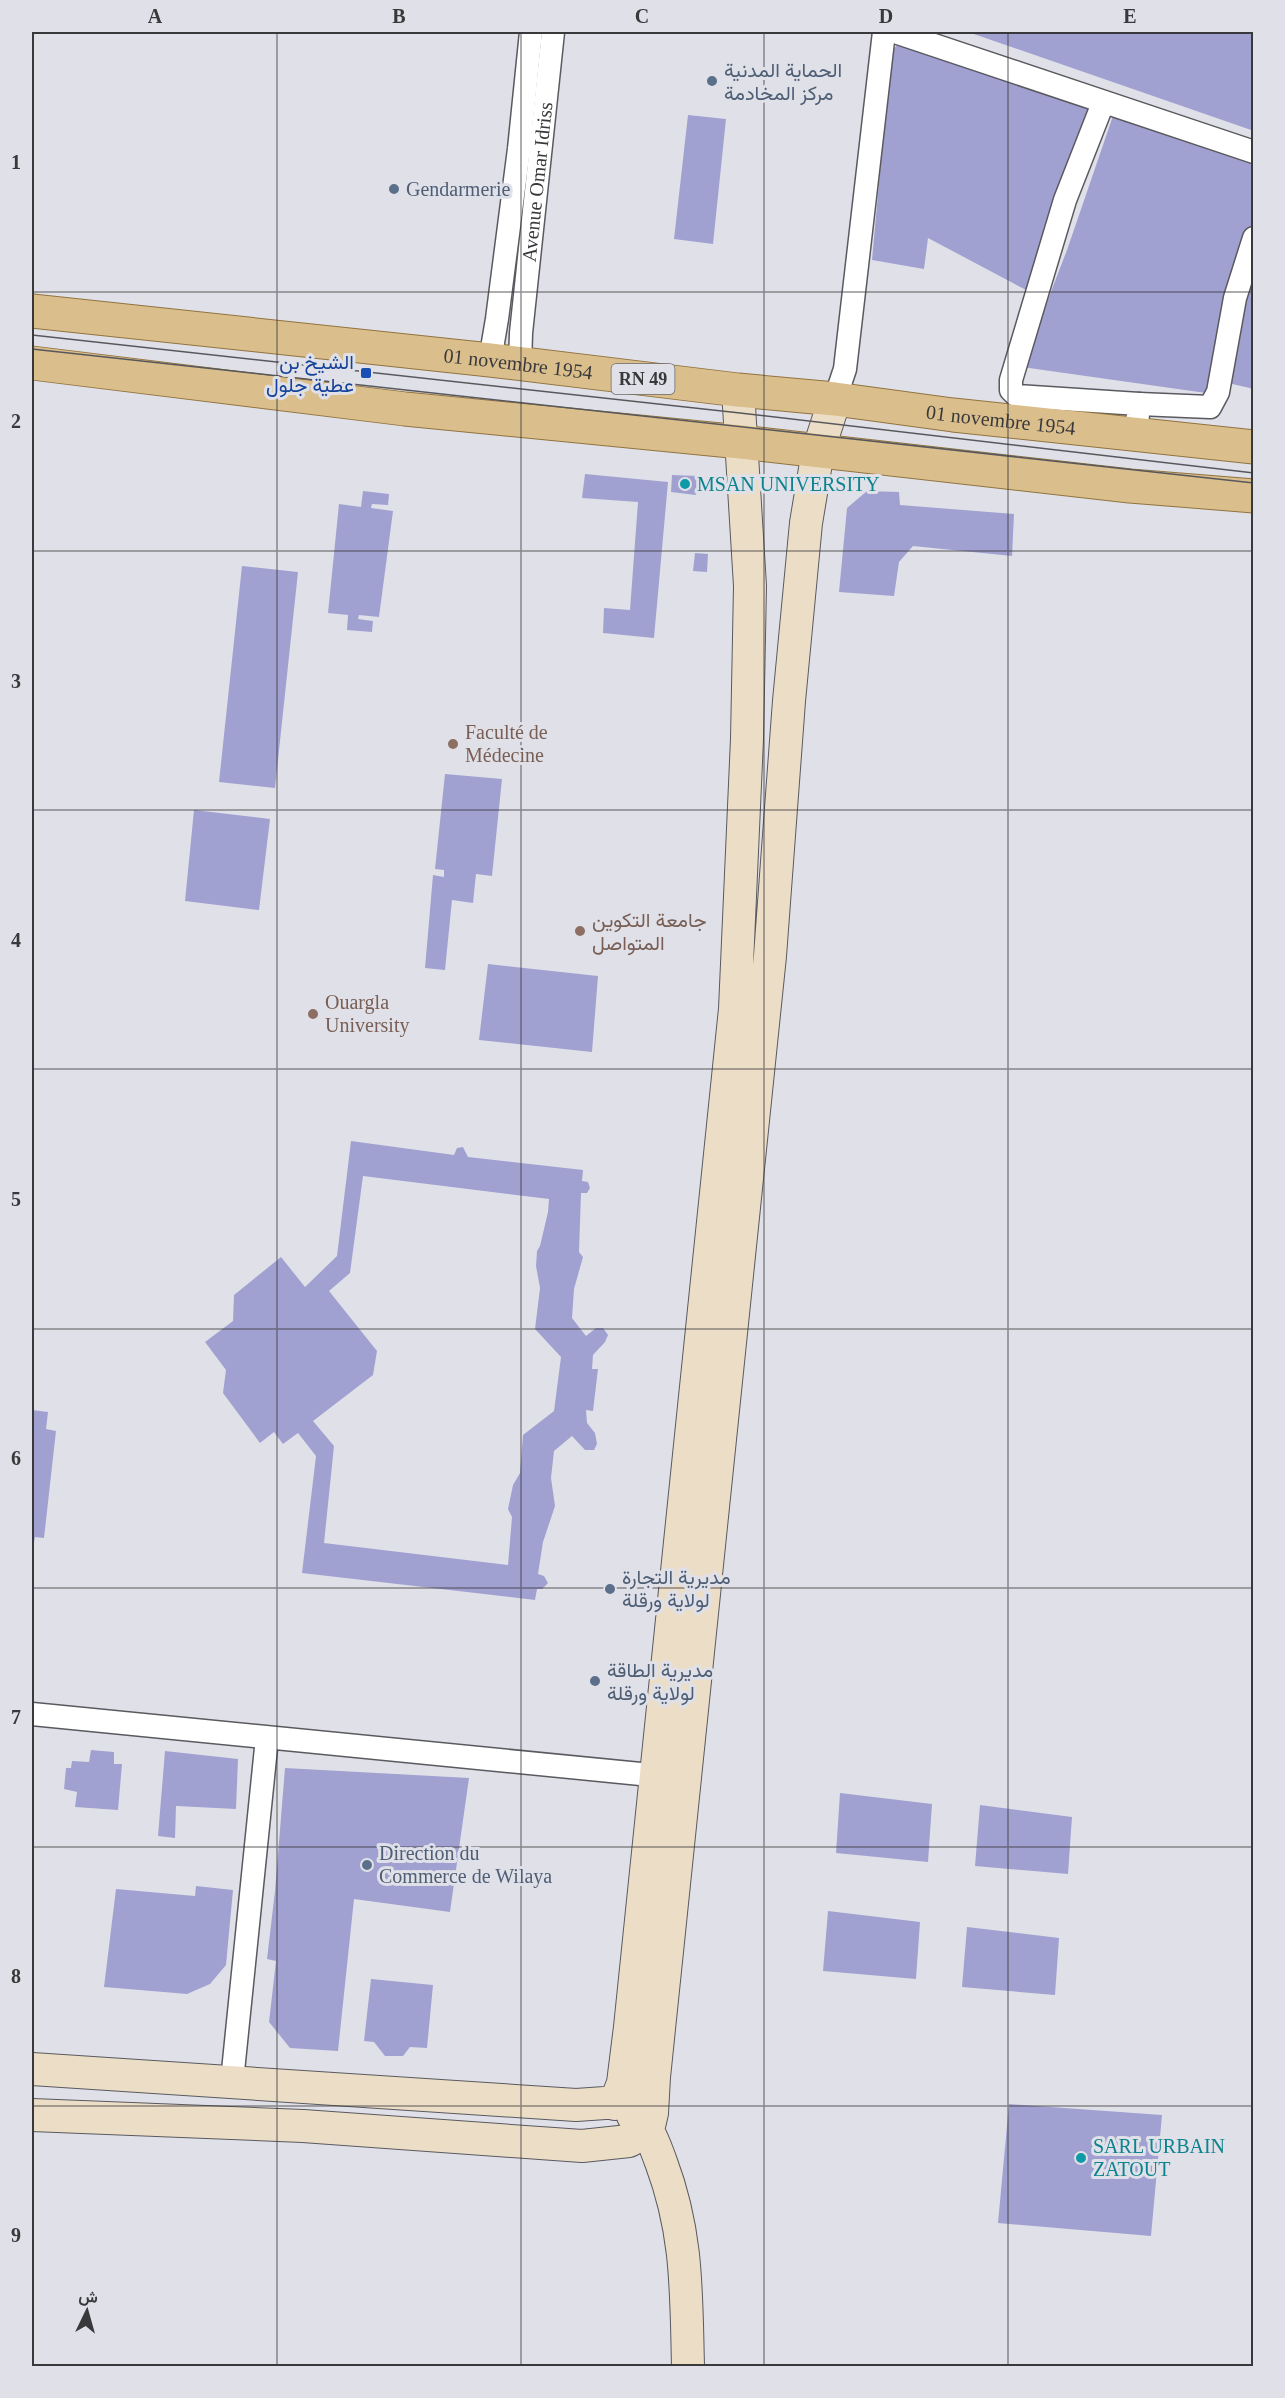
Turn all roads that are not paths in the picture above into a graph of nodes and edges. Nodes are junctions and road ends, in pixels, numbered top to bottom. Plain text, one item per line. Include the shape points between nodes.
1 (531, 32) edge
2 (553, 32) edge
3 (884, 32) edge
4 (895, 32) edge
5 (1103, 103) junction
6 (1254, 152) edge
7 (1254, 238) edge
8 (1250, 261) edge
9 (32, 311) edge
10 (510, 352) junction
11 (32, 363) edge
12 (738, 390) junction
13 (835, 399) junction
14 (1137, 419) junction
15 (741, 442) junction
16 (1254, 447) edge
17 (818, 451) junction
18 (1254, 496) edge
19 (741, 1096) junction
20 (32, 1714) edge
21 (267, 1738) junction
22 (670, 1777) junction
23 (32, 2069) edge
24 (625, 2071) junction
25 (232, 2081) junction
26 (652, 2096) junction
27 (615, 2104) junction
28 (576, 2105) junction
29 (32, 2115) edge
30 (648, 2130) junction
31 (688, 2367) edge

1 - 10 street via 519,148
2 - 10 street, Avenue Omar Idriss
3 - 13 street via 845,369
4 - 5 street
5 - 6 street
5 - 14 street via 1065,200 1011,390 1017,396
7 - 8 street
8 - 14 street via 1235,298 1218,392 1210,407
9 - 10 main road, 01 novembre 1954 / RN 49
10 - 12 main road, 01 novembre 1954 / RN 49
11 - 15 main road via 405,409
12 - 13 main road, 01 novembre 1954 / RN 49
12 - 15 street
13 - 14 main road, 01 novembre 1954 / RN 49 via 953,415
13 - 17 street
14 - 16 main road, 01 novembre 1954 / RN 49
15 - 17 main road
15 - 19 street via 750,586 735,1009
17 - 18 main road
17 - 19 street via 806,523 791,678 770,956
19 - 22 street
20 - 21 street
21 - 22 street
21 - 25 street
22 - 24 street
22 - 26 street
23 - 25 street
24 - 27 street
24 - 28 street via 598,2096
25 - 28 street
26 - 27 street
26 - 30 street
27 - 28 street
27 - 30 street
29 - 30 street via 303,2126 582,2146 629,2141
30 - 31 street via 677,2212 686,2266

